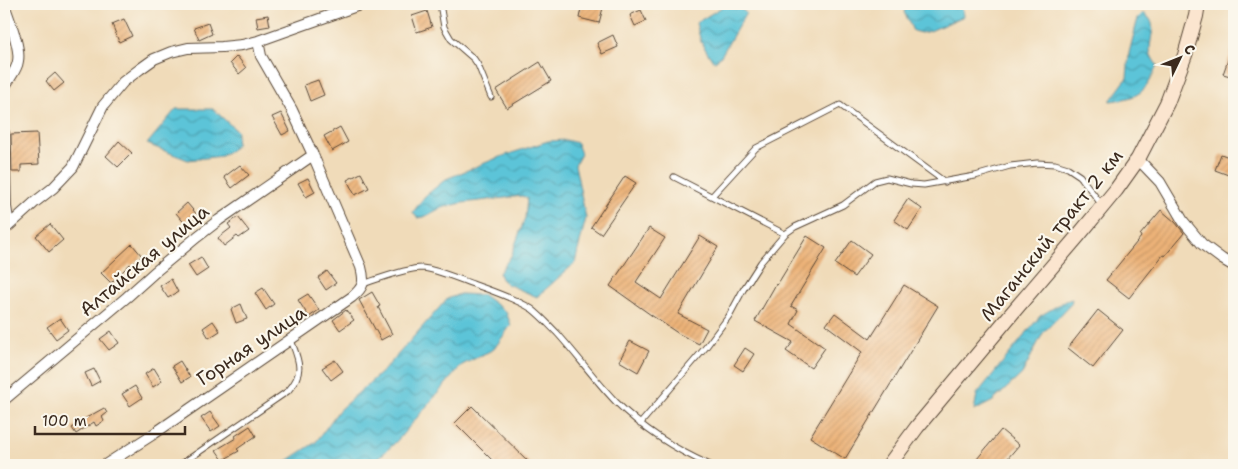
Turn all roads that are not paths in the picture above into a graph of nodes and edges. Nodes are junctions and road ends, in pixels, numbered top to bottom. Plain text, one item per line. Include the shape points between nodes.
1 (4, 4) edge
2 (362, 4) edge
3 (440, 4) edge
4 (1198, 4) edge
5 (258, 41) junction
6 (4, 88) edge
7 (491, 97) dead end
8 (4, 133) edge
9 (313, 155) junction
10 (1138, 159) junction
11 (674, 177) dead end
12 (945, 182) junction
13 (712, 196) junction
14 (1102, 206) junction
15 (6, 228) edge
16 (785, 234) junction
17 (1234, 266) edge
18 (363, 284) junction
19 (291, 340) junction
20 (4, 400) edge
21 (640, 424) junction
22 (106, 465) edge
23 (180, 465) edge
24 (710, 465) edge
25 (889, 465) edge

1 - 6 street via 18,61
2 - 5 street
3 - 7 lane via 444,26 451,39 474,59
4 - 10 main road, Маганский тракт 2 км via 1185,55 1167,103
5 - 9 street via 261,56
5 - 15 street via 171,52 140,69 123,82 103,106 73,167
8 - 15 street
9 - 18 street via 361,267
9 - 20 street, Алтайская улица via 219,220
10 - 14 main road, Маганский тракт 2 км
10 - 17 street via 1160,182 1183,221 1202,244
11 - 13 lane
12 - 13 lane via 840,105 756,148
12 - 14 lane via 1010,166 1055,164 1080,176
12 - 16 lane via 924,185 887,178 875,181 843,205
13 - 16 lane
14 - 25 main road, Маганский тракт 2 км via 923,419
16 - 21 lane via 761,262 730,316
18 - 19 street, Горная улица via 352,297
18 - 21 lane via 422,268 510,298 532,310 548,324 616,402
19 - 22 street, Горная улица
19 - 23 lane via 300,367 288,391
21 - 24 lane via 684,453

